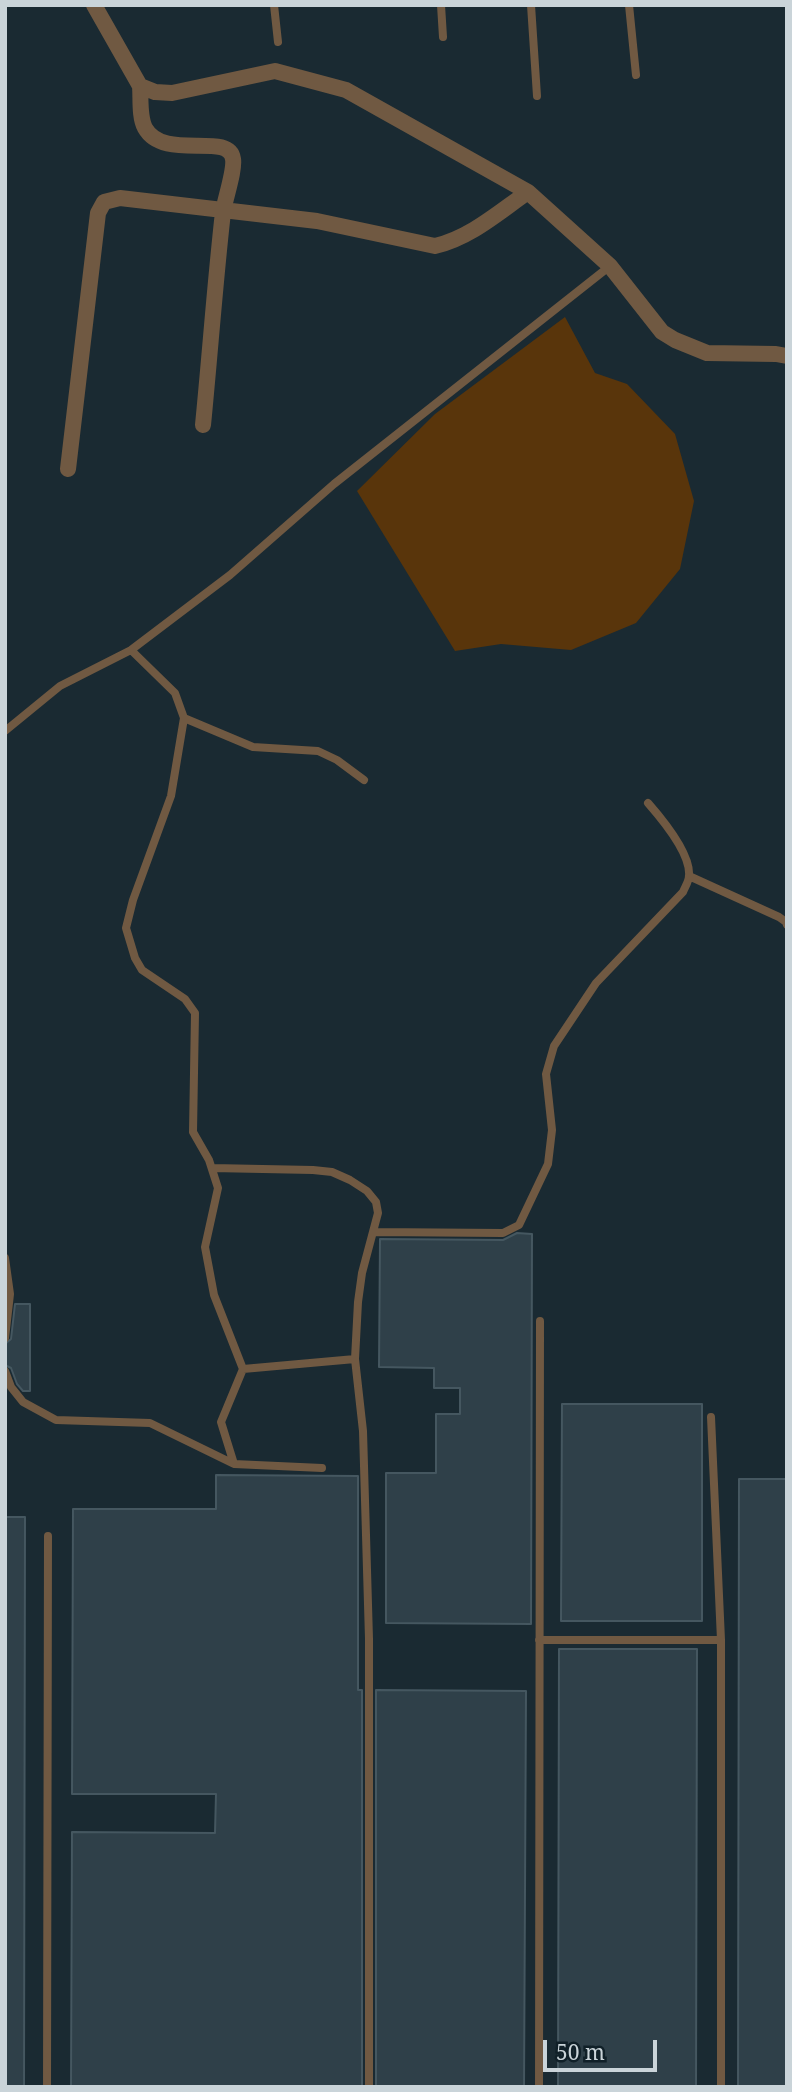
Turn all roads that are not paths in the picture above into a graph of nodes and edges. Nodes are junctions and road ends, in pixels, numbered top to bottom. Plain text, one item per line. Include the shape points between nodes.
1 (94, 5) edge
2 (274, 5) edge
3 (441, 5) edge
4 (531, 5) edge
5 (629, 5) edge
6 (443, 37) dead end
7 (278, 42) dead end
8 (636, 75) dead end
9 (140, 86) junction
10 (537, 96) dead end
11 (528, 192) junction
12 (224, 208) junction
13 (610, 266) junction
14 (787, 356) edge
15 (203, 425) dead end
16 (68, 469) dead end
17 (131, 650) junction
18 (184, 718) junction
19 (5, 731) edge
20 (364, 780) dead end
21 (648, 803) dead end
22 (689, 876) junction
23 (787, 925) edge
24 (212, 1168) junction
25 (373, 1232) junction
26 (5, 1258) edge
27 (540, 1321) dead end
28 (5, 1338) edge
29 (355, 1359) junction
30 (243, 1369) junction
31 (5, 1371) edge
32 (711, 1417) dead end
33 (234, 1464) junction
34 (322, 1468) dead end
35 (48, 1536) dead end
36 (539, 1640) junction
37 (721, 1640) junction
38 (47, 2087) edge
39 (369, 2087) edge
40 (539, 2087) edge
41 (721, 2087) edge

1 - 9 street
2 - 7 lane
3 - 6 lane
4 - 10 lane
5 - 8 lane
9 - 11 street via 172,93 275,71 346,90
9 - 12 street via 145,127 157,142 179,147 221,145 229,151 233,160
11 - 12 street via 468,233 435,246 317,221
11 - 13 street
12 - 15 street
12 - 16 street via 120,198 104,202 98,213
13 - 14 street via 662,332 675,340 708,353
13 - 17 lane
17 - 18 lane via 175,693
17 - 19 lane via 60,686
18 - 20 lane via 253,747 318,751
18 - 24 lane via 171,796 126,928 142,970 185,999 195,1013 193,1132
21 - 22 lane via 685,857
22 - 23 lane via 779,917
22 - 25 lane via 683,892 596,983 554,1046 546,1074 552,1130 548,1164 519,1225 503,1233
24 - 25 lane via 332,1172 367,1191 376,1202
24 - 30 lane via 218,1188 205,1247 214,1295
25 - 29 lane via 360,1283
26 - 28 lane via 10,1294
27 - 36 lane
29 - 30 lane
29 - 39 lane via 363,1432 369,1639
30 - 33 lane via 221,1422
31 - 33 lane via 23,1402 57,1420 150,1423
32 - 37 lane
33 - 34 lane
35 - 38 lane
36 - 37 lane
36 - 40 lane
37 - 41 lane

